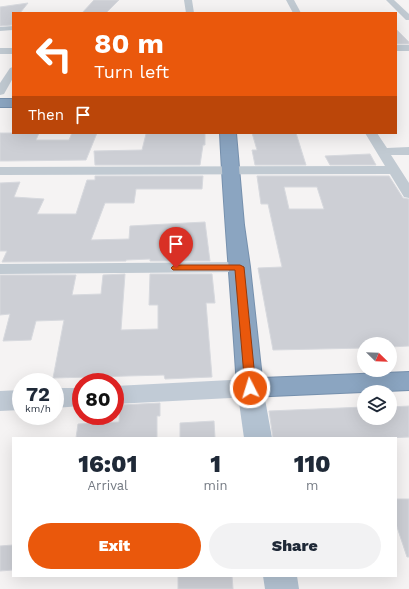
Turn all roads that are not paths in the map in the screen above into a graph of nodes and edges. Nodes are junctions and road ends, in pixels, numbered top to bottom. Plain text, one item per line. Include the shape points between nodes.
1 (188, 0) edge
2 (290, 0) edge
3 (390, 0) edge
4 (190, 12) edge
5 (296, 12) edge
6 (409, 18) edge
7 (12, 28) edge
8 (0, 29) edge
9 (397, 48) edge
10 (409, 48) edge
11 (0, 51) edge
12 (12, 51) edge
13 (0, 69) edge
14 (12, 69) edge
15 (12, 71) edge
16 (0, 92) edge
17 (0, 103) edge
18 (12, 103) edge
19 (228, 134) edge
20 (372, 134) edge
21 (409, 151) edge
22 (384, 152) junction
23 (394, 170) junction
24 (231, 171) junction
25 (0, 172) edge
26 (409, 194) edge
27 (240, 267) junction
28 (0, 269) edge
29 (409, 382) edge
30 (250, 388) junction
31 (124, 395) edge
32 (12, 400) edge
33 (0, 401) edge
34 (258, 437) edge
35 (280, 577) edge
36 (282, 589) edge

1 - 4 street
2 - 5 street
3 - 6 street
7 - 8 street
9 - 10 street
11 - 12 street
13 - 14 street
15 - 16 street
17 - 18 highway
19 - 24 highway
20 - 22 street
21 - 22 street
22 - 23 street
23 - 24 street
23 - 26 street
24 - 25 street
24 - 27 highway via 234,225
27 - 28 street
27 - 30 highway
29 - 30 highway
30 - 31 street
30 - 34 main road
32 - 33 street
35 - 36 main road

